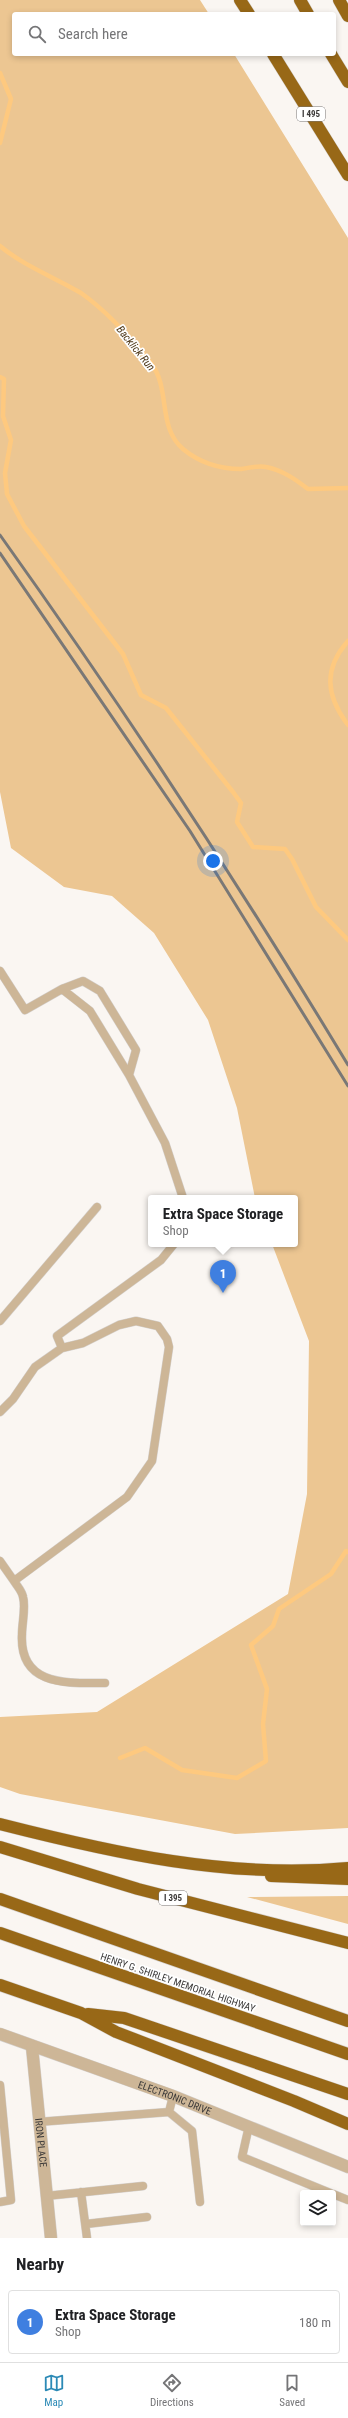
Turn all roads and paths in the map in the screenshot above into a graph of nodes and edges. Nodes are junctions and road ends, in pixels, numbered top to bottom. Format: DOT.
graph roads {
  1 [pos="240,0"];
  2 [pos="300,0"];
  3 [pos="339,0"];
  4 [pos="248,12"];
  5 [pos="307,12"];
  6 [pos="348,16"];
  7 [pos="274,56"];
  8 [pos="332,56"];
  9 [pos="348,82"];
  10 [pos="348,175"];
  11 [pos="0,971"];
  12 [pos="62,989"];
  13 [pos="129,1075"];
  14 [pos="182,1195"];
  15 [pos="97,1207"];
  16 [pos="172,1247"];
  17 [pos="0,1320"];
  18 [pos="62,1348"];
  19 [pos="0,1412"];
  20 [pos="0,1561"];
  21 [pos="14,1581"];
  22 [pos="105,1684"];
  23 [pos="0,1824"];
  24 [pos="0,1847"];
  25 [pos="219,1867"];
  26 [pos="348,1868"];
  27 [pos="348,1879"];
  28 [pos="0,1899"];
  29 [pos="0,1933"];
  30 [pos="348,1943"];
  31 [pos="0,1985"];
  32 [pos="258,1989"];
  33 [pos="81,2013"];
  34 [pos="348,2013"];
  35 [pos="348,2021"];
  36 [pos="0,2034"];
  37 [pos="32,2047"];
  38 [pos="348,2054"];
  39 [pos="0,2085"];
  40 [pos="348,2094"];
  41 [pos="173,2096"];
  42 [pos="169,2112"];
  43 [pos="38,2122"];
  44 [pos="348,2124"];
  45 [pos="249,2126"];
  46 [pos="348,2167"];
  47 [pos="143,2186"];
  48 [pos="322,2190"];
  49 [pos="81,2192"];
  50 [pos="46,2196"];
  51 [pos="336,2196"];
  52 [pos="348,2200"];
  53 [pos="0,2202"];
  54 [pos="200,2202"];
  55 [pos="147,2217"];
  56 [pos="86,2224"];
  57 [pos="51,2238"];
  58 [pos="87,2238"];
  1 -- 4 [label="highway"];
  2 -- 5 [label="highway"];
  3 -- 6 [label="highway"];
  7 -- 10 [label="highway, I 495"];
  8 -- 9 [label="highway"];
  11 -- 12 [label="lane"];
  12 -- 13 [label="lane"];
  12 -- 13 [label="lane"];
  13 -- 14 [label="lane"];
  15 -- 17 [label="lane"];
  16 -- 18 [label="lane"];
  18 -- 19 [label="lane"];
  18 -- 21 [label="lane"];
  20 -- 21 [label="lane"];
  21 -- 22 [label="lane"];
  23 -- 25 [label="highway"];
  24 -- 30 [label="highway, I 395"];
  25 -- 26 [label="highway"];
  25 -- 27 [label="highway"];
  28 -- 32 [label="highway"];
  29 -- 38 [label="highway, HENRY G. SHIRLEY MEMORIAL HIGHWAY"];
  31 -- 33 [label="highway"];
  32 -- 34 [label="highway"];
  32 -- 35 [label="highway"];
  33 -- 40 [label="highway"];
  33 -- 44 [label="highway"];
  36 -- 37 [label="street, ELECTRONIC DRIVE"];
  37 -- 41 [label="street, ELECTRONIC DRIVE"];
  37 -- 43 [label="street, IRON PLACE"];
  39 -- 53 [label="lane"];
  41 -- 42 [label="lane"];
  41 -- 45 [label="street, ELECTRONIC DRIVE"];
  42 -- 43 [label="lane"];
  42 -- 54 [label="lane"];
  43 -- 50 [label="street, IRON PLACE"];
  45 -- 46 [label="street, ELECTRONIC DRIVE"];
  45 -- 48 [label="lane"];
  47 -- 49 [label="lane"];
  49 -- 50 [label="lane"];
  49 -- 56 [label="lane"];
  50 -- 57 [label="street, IRON PLACE"];
  51 -- 52 [label="lane"];
  55 -- 56 [label="lane"];
  56 -- 58 [label="lane"];
}
